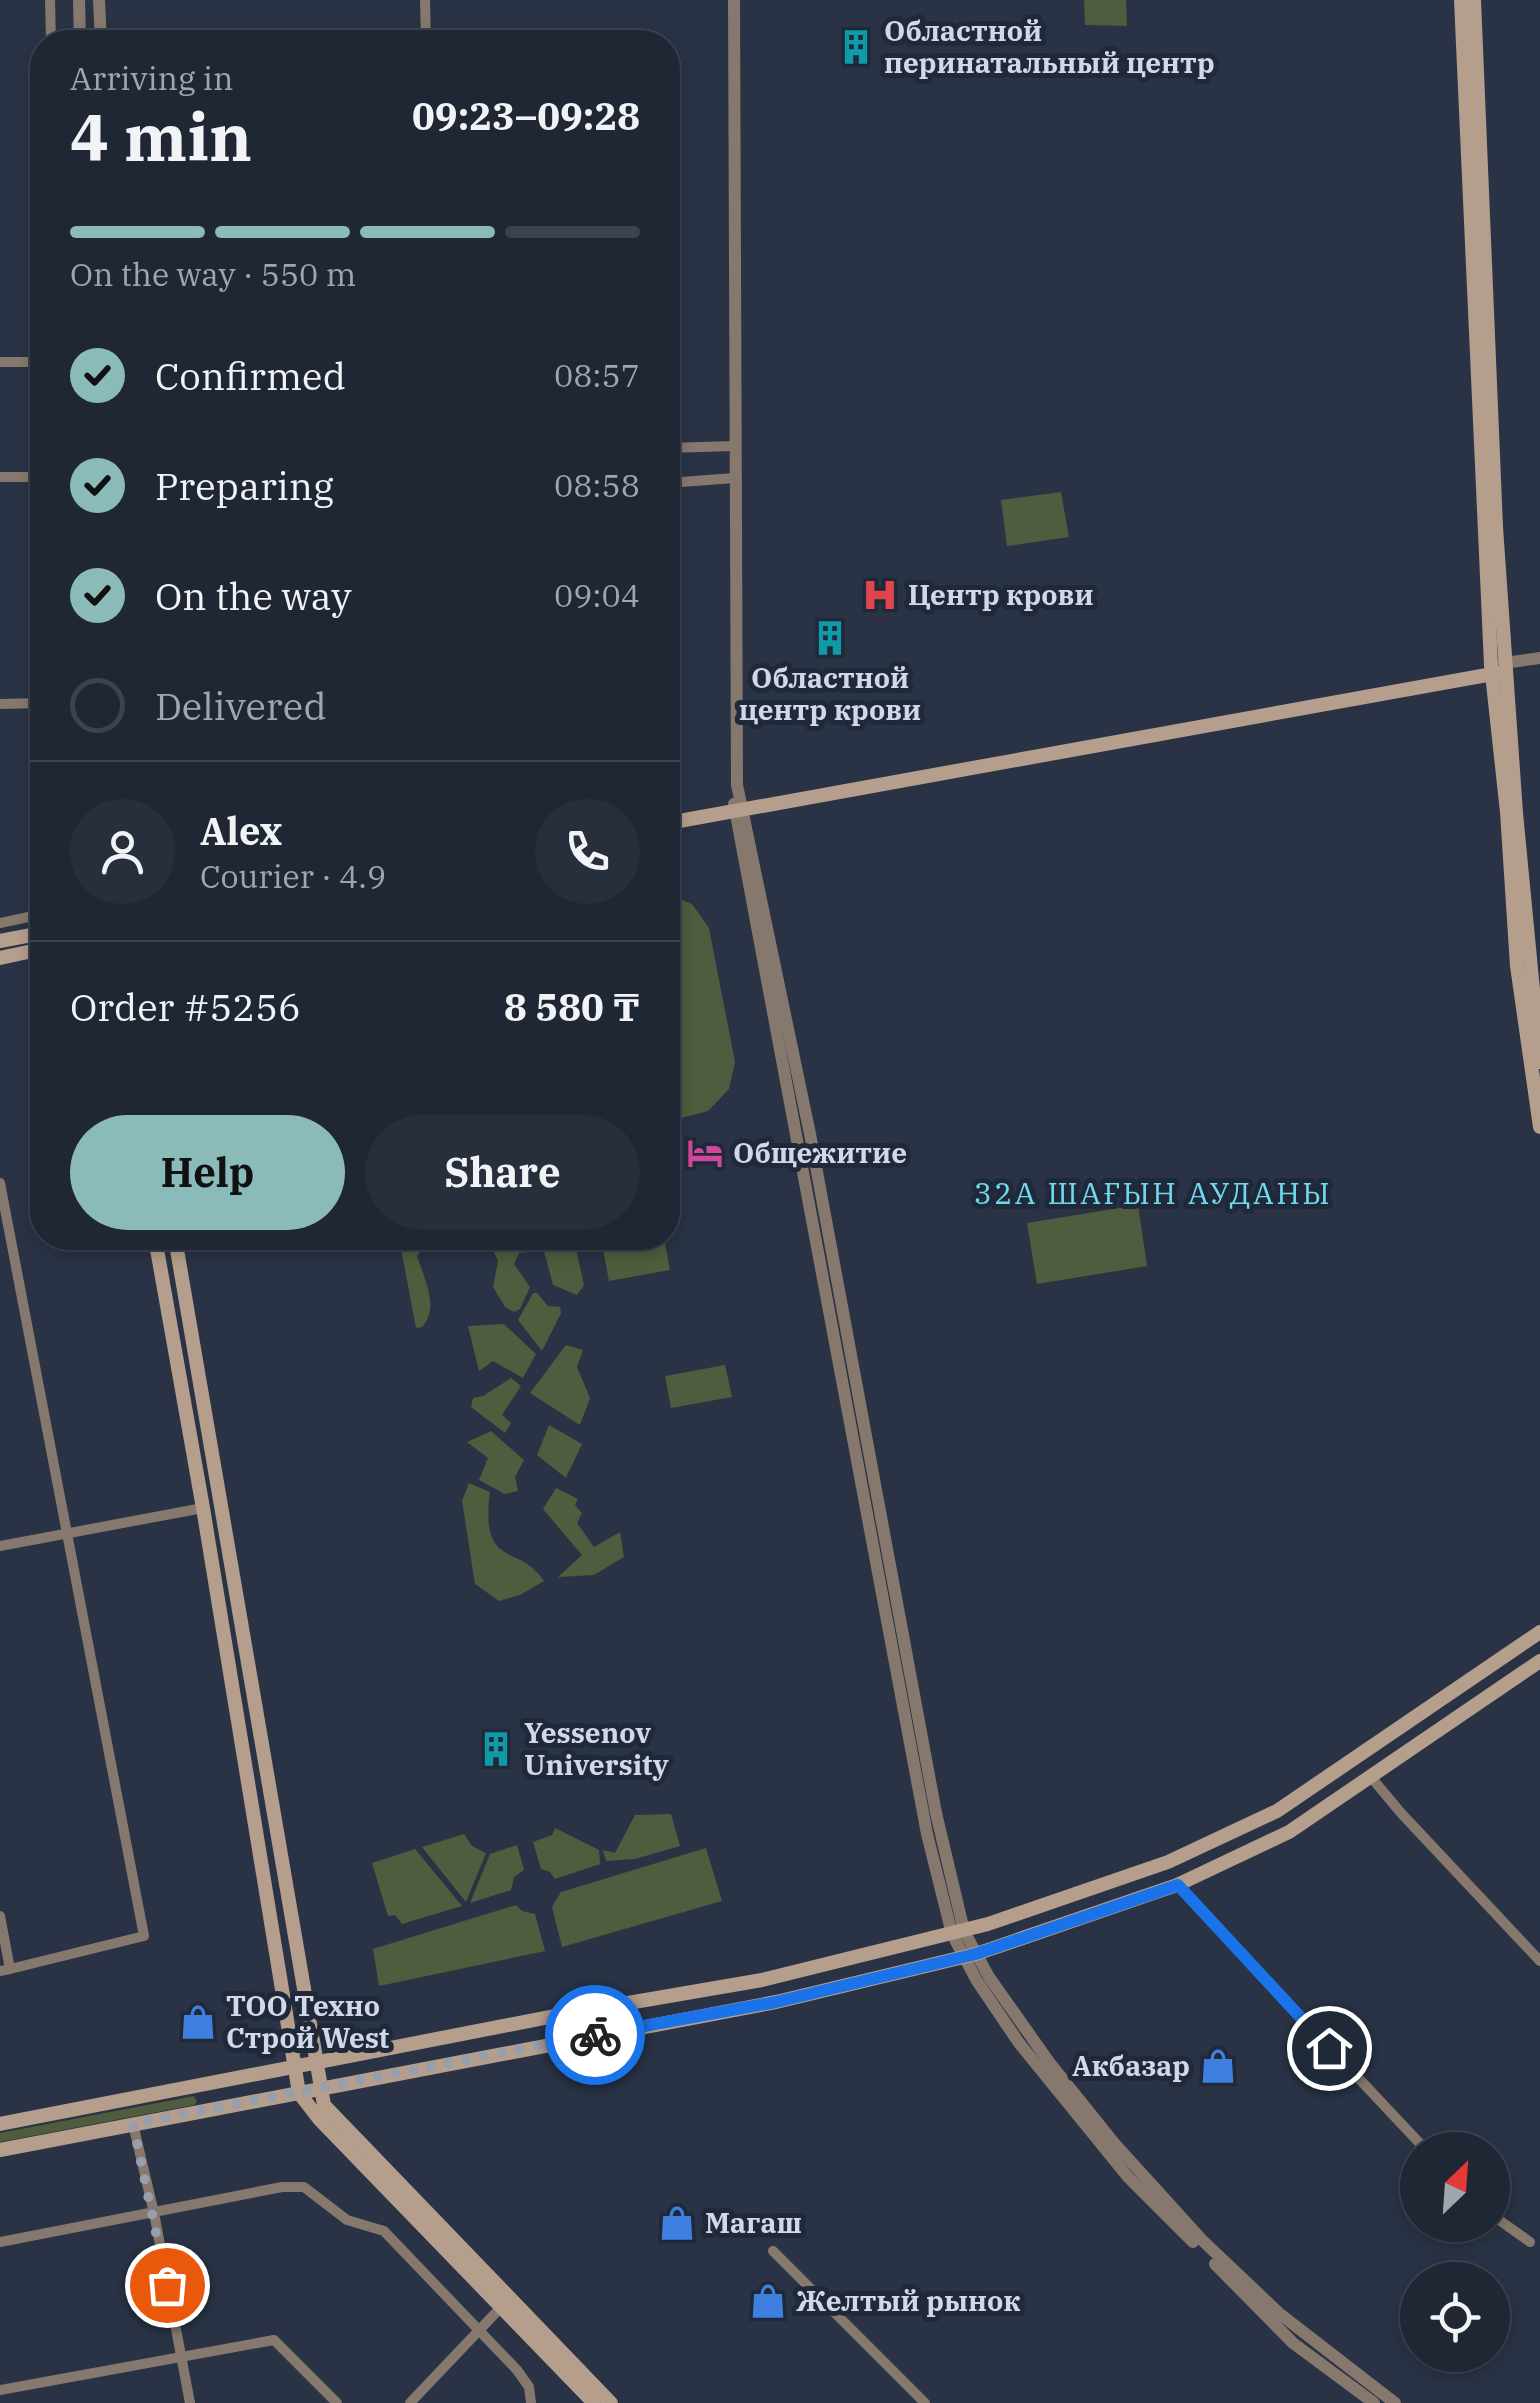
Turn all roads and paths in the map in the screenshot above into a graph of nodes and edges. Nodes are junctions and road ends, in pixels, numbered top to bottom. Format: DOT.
graph roads {
  1 [pos="50,0"];
  2 [pos="78,0"];
  3 [pos="99,0"];
  4 [pos="425,0"];
  5 [pos="734,0"];
  6 [pos="1461,0"];
  7 [pos="1474,0"];
  8 [pos="51,30"];
  9 [pos="79,30"];
  10 [pos="100,30"];
  11 [pos="426,30"];
  12 [pos="0,362"];
  13 [pos="30,362"];
  14 [pos="734,446"];
  15 [pos="680,448"];
  16 [pos="30,476"];
  17 [pos="0,477"];
  18 [pos="734,478"];
  19 [pos="680,482"];
  20 [pos="1534,660"];
  21 [pos="1498,669"];
  22 [pos="30,703"];
  23 [pos="0,704"];
  24 [pos="739,806"];
  25 [pos="680,813"];
  26 [pos="680,820"];
  27 [pos="29,917"];
  28 [pos="0,923"];
  29 [pos="30,935"];
  30 [pos="0,940"];
  31 [pos="30,952"];
  32 [pos="0,958"];
  33 [pos="1540,1062"];
  34 [pos="1540,1128"];
  35 [pos="0,1183"];
  36 [pos="157,1250"];
  37 [pos="177,1250"];
  38 [pos="203,1508"];
  39 [pos="66,1532"];
  40 [pos="0,1546"];
  41 [pos="1540,1632"];
  42 [pos="1540,1661"];
  43 [pos="1371,1776"];
  44 [pos="1168,1862"];
  45 [pos="1178,1885"];
  46 [pos="0,1916"];
  47 [pos="958,1932"];
  48 [pos="969,1956"];
  49 [pos="1540,1960"];
  50 [pos="5,1970"];
  51 [pos="315,2064"];
  52 [pos="293,2068"];
  53 [pos="203,2086"];
  54 [pos="319,2089"];
  55 [pos="299,2093"];
  56 [pos="208,2110"];
  57 [pos="0,2124"];
  58 [pos="133,2124"];
  59 [pos="1409,2132"];
  60 [pos="0,2150"];
  61 [pos="154,2212"];
  62 [pos="1510,2228"];
  63 [pos="0,2242"];
  64 [pos="1530,2242"];
  65 [pos="773,2251"];
  66 [pos="505,2304"];
  67 [pos="479,2332"];
  68 [pos="180,2357"];
  69 [pos="0,2390"];
  70 [pos="190,2403"];
  71 [pos="337,2403"];
  72 [pos="410,2403"];
  73 [pos="531,2403"];
  74 [pos="594,2403"];
  75 [pos="611,2403"];
  76 [pos="925,2403"];
  77 [pos="1374,2403"];
  78 [pos="1395,2403"];
  1 -- 8 [label="street"];
  2 -- 9 [label="street"];
  3 -- 10 [label="street"];
  4 -- 11 [label="street"];
  5 -- 14 [label="street"];
  6 -- 21 [label="main road"];
  7 -- 21 [label="main road"];
  12 -- 13 [label="street"];
  14 -- 15 [label="street"];
  14 -- 18 [label="street"];
  16 -- 17 [label="street"];
  18 -- 19 [label="street"];
  18 -- 24 [label="street"];
  20 -- 21 [label="street"];
  21 -- 24 [label="main road"];
  21 -- 33 [label="main road"];
  21 -- 34 [label="main road"];
  22 -- 23 [label="street"];
  24 -- 25 [label="main road"];
  24 -- 26 [label="main road"];
  24 -- 47 [label="street"];
  27 -- 28 [label="street"];
  29 -- 30 [label="main road"];
  31 -- 32 [label="main road"];
  35 -- 39 [label="street"];
  36 -- 38 [label="main road"];
  37 -- 51 [label="main road"];
  38 -- 39 [label="street"];
  38 -- 52 [label="main road"];
  39 -- 40 [label="street"];
  39 -- 50 [label="street"];
  41 -- 44 [label="main road"];
  42 -- 43 [label="main road"];
  43 -- 45 [label="main road"];
  43 -- 49 [label="street"];
  44 -- 45 [label="main road"];
  44 -- 47 [label="main road"];
  45 -- 48 [label="main road"];
  45 -- 59 [label="street"];
  46 -- 50 [label="street"];
  47 -- 48 [label="street"];
  47 -- 51 [label="main road"];
  48 -- 54 [label="main road"];
  48 -- 77 [label="street"];
  48 -- 78 [label="street"];
  51 -- 52 [label="main road"];
  51 -- 54 [label="main road"];
  52 -- 53 [label="main road"];
  52 -- 55 [label="main road"];
  53 -- 56 [label="main road"];
  53 -- 57 [label="main road"];
  54 -- 55 [label="main road"];
  54 -- 66 [label="main road"];
  55 -- 56 [label="main road"];
  55 -- 66 [label="main road"];
  56 -- 58 [label="main road"];
  58 -- 60 [label="main road"];
  58 -- 61 [label="street"];
  61 -- 63 [label="street"];
  61 -- 67 [label="street"];
  61 -- 68 [label="street"];
  62 -- 64 [label="street"];
  65 -- 76 [label="street"];
  66 -- 67 [label="street"];
  66 -- 74 [label="main road"];
  66 -- 75 [label="main road"];
  67 -- 72 [label="street"];
  67 -- 73 [label="street"];
  68 -- 69 [label="street"];
  68 -- 70 [label="street"];
  68 -- 71 [label="street"];
}
